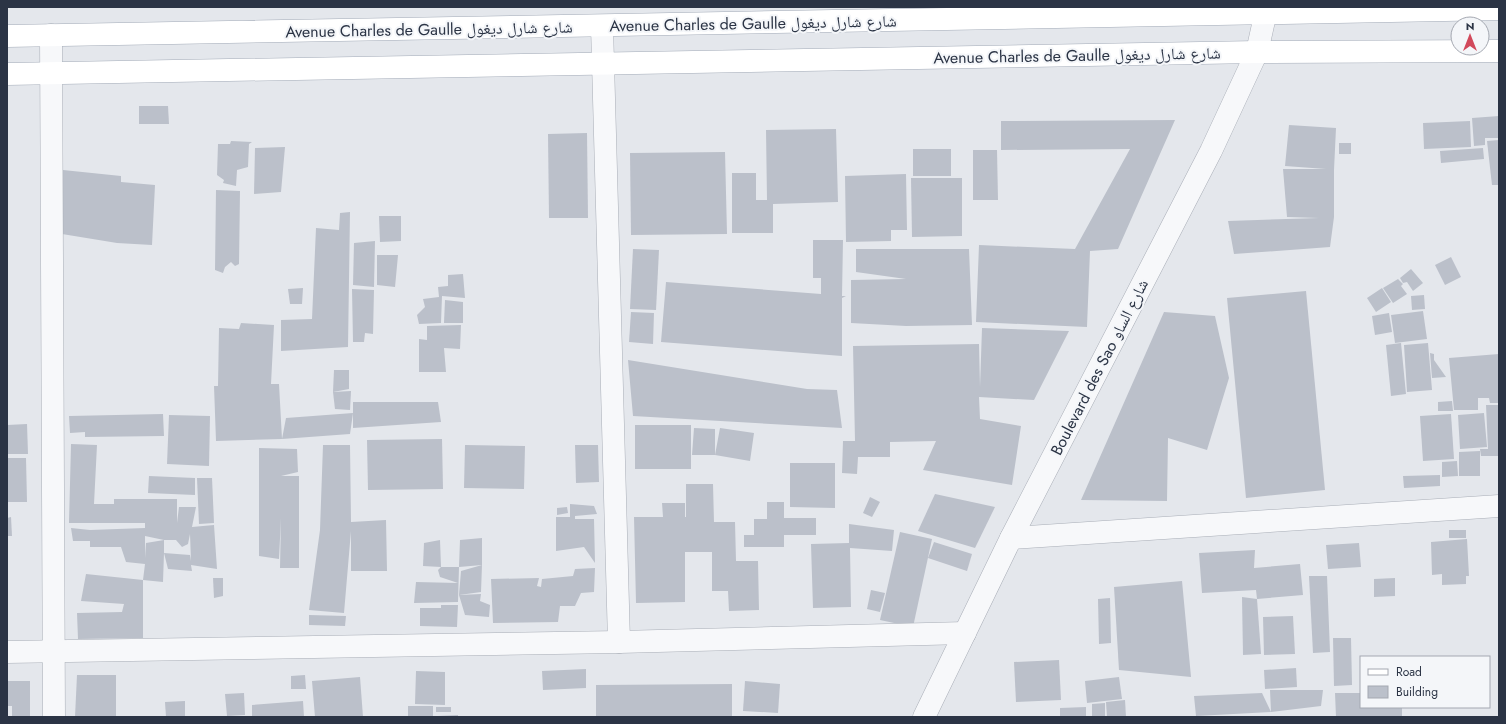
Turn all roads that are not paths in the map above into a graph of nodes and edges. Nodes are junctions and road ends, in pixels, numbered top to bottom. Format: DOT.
graph roads {
  1 [pos="1499,9"];
  2 [pos="1267,11"];
  3 [pos="602,26"];
  4 [pos="51,35"];
  5 [pos="7,36"];
  6 [pos="1499,51"];
  7 [pos="1257,52"];
  8 [pos="602,62"];
  9 [pos="7,74"];
  10 [pos="51,74"];
  11 [pos="1499,506"];
  12 [pos="1011,538"];
  13 [pos="965,633"];
  14 [pos="618,642"];
  15 [pos="7,652"];
  16 [pos="54,652"];
  17 [pos="54,717"];
  18 [pos="924,717"];
  1 -- 2 [label="main road, Avenue Charles de Gaulle شارع شارل ديغول"];
  2 -- 3 [label="main road, Avenue Charles de Gaulle شارع شارل ديغول"];
  2 -- 7 [label="street, Boulevard des Sao شارع الساو"];
  3 -- 4 [label="main road, Avenue Charles de Gaulle شارع شارل ديغول"];
  3 -- 8 [label="street"];
  4 -- 5 [label="main road, Avenue Charles de Gaulle شارع شارل ديغول"];
  4 -- 10 [label="street"];
  6 -- 7 [label="main road, Avenue Charles de Gaulle شارع شارل ديغول"];
  7 -- 8 [label="main road, Avenue Charles de Gaulle شارع شارل ديغول"];
  7 -- 12 [label="street, Boulevard des Sao شارع الساو"];
  8 -- 10 [label="main road, Avenue Charles de Gaulle شارع شارل ديغول"];
  8 -- 14 [label="street"];
  9 -- 10 [label="main road, Avenue Charles de Gaulle شارع شارل ديغول"];
  10 -- 16 [label="street"];
  11 -- 12 [label="street"];
  12 -- 13 [label="street, Boulevard des Sao شارع الساو"];
  13 -- 14 [label="street"];
  13 -- 18 [label="street, Boulevard des Sao شارع الساو"];
  14 -- 16 [label="street"];
  15 -- 16 [label="street"];
  16 -- 17 [label="street"];
}
